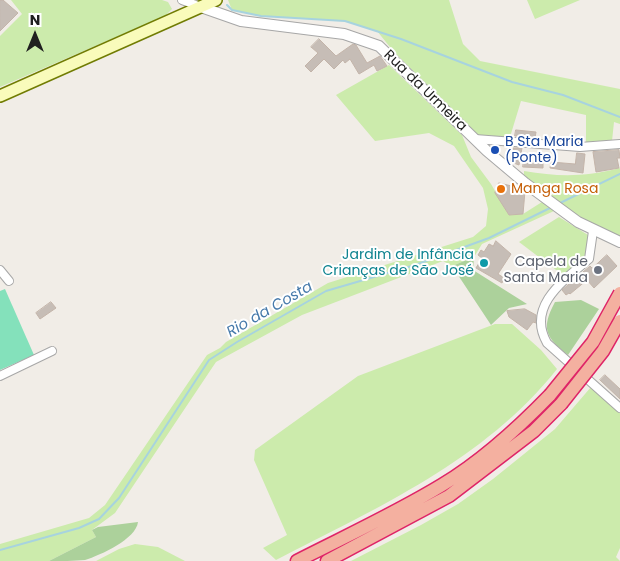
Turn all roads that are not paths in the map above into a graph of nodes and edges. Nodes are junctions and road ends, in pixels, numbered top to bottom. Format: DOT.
graph roads {
  1 [pos="182,0"];
  2 [pos="216,0"];
  3 [pos="201,7"];
  4 [pos="0,96"];
  5 [pos="475,139"];
  6 [pos="620,144"];
  7 [pos="593,231"];
  8 [pos="620,242"];
  9 [pos="0,270"];
  10 [pos="5,280"];
  11 [pos="620,293"];
  12 [pos="620,321"];
  13 [pos="52,351"];
  14 [pos="0,376"];
  15 [pos="620,408"];
  16 [pos="298,561"];
  17 [pos="327,561"];
  1 -- 3 [label="street"];
  2 -- 3 [label="main road"];
  3 -- 4 [label="main road"];
  3 -- 5 [label="street, Rua da Urmeira"];
  5 -- 6 [label="street"];
  5 -- 7 [label="street, Rua da Urmeira"];
  7 -- 8 [label="street, Rua da Urmeira"];
  7 -- 15 [label="street"];
  9 -- 10 [label="street"];
  11 -- 16 [label="highway, bridge"];
  12 -- 17 [label="highway, bridge"];
  13 -- 14 [label="street"];
}
